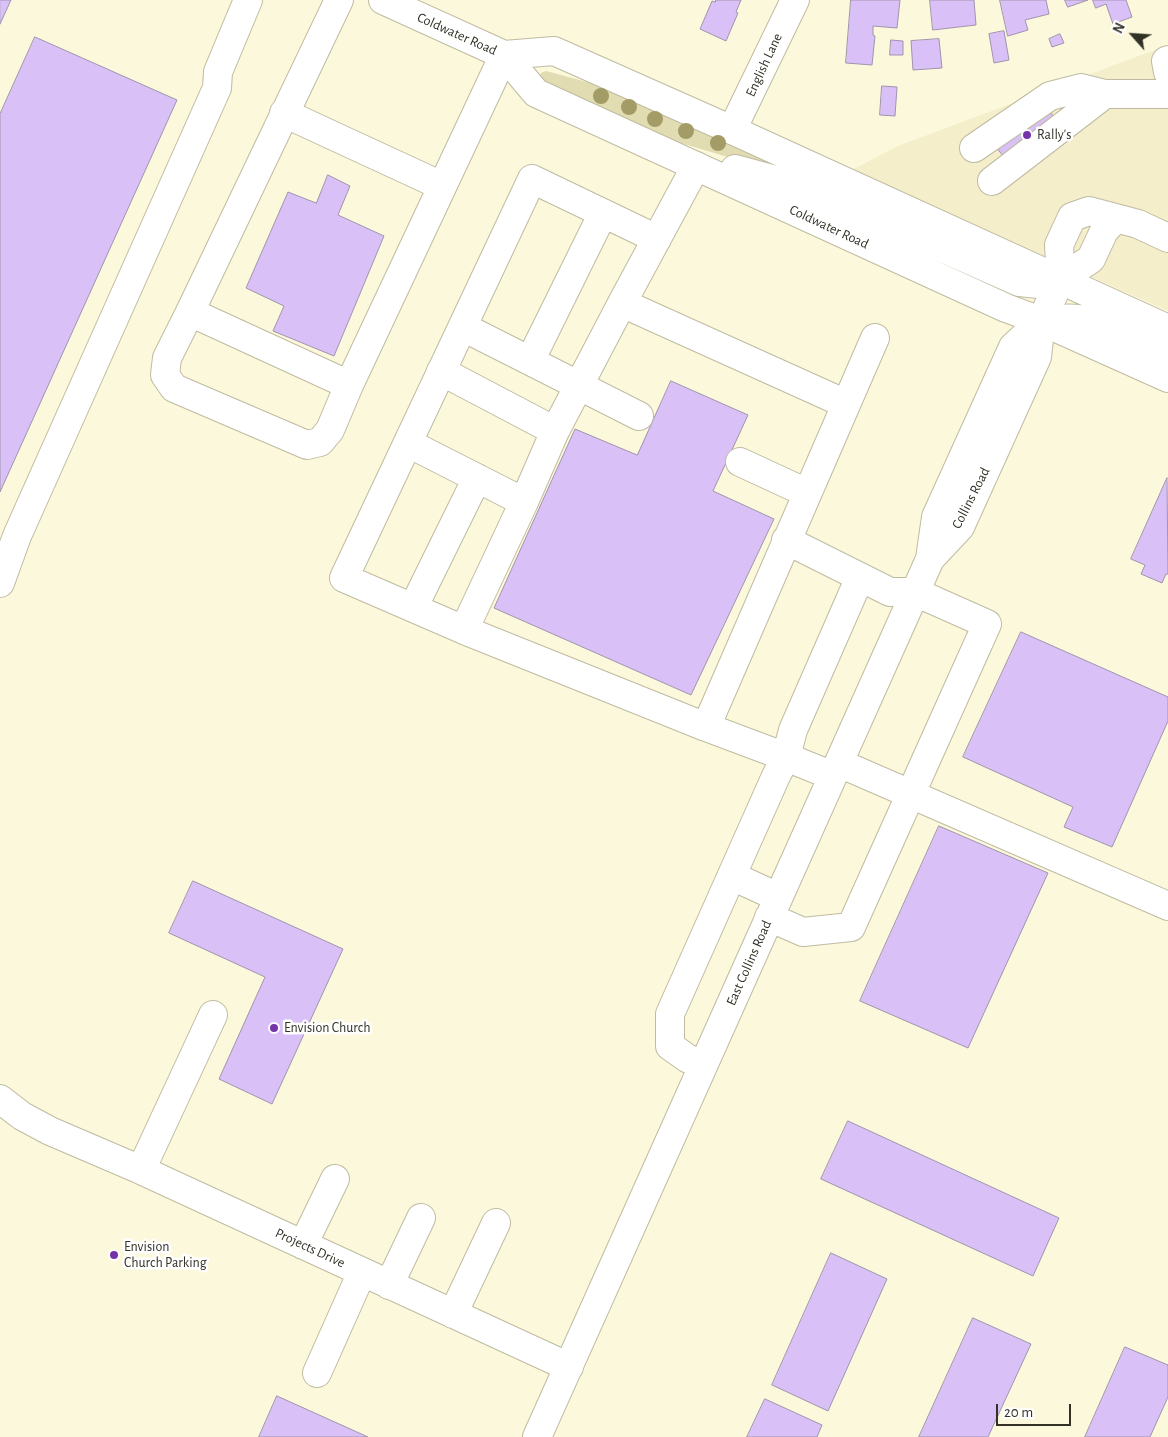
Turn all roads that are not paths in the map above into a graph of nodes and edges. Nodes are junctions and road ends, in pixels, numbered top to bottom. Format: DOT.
graph roads {
  1 [pos="248,0"];
  2 [pos="339,0"];
  3 [pos="383,0"];
  4 [pos="796,0"];
  5 [pos="504,55"];
  6 [pos="1168,60"];
  7 [pos="1168,72"];
  8 [pos="1105,94"];
  9 [pos="1168,94"];
  10 [pos="284,113"];
  11 [pos="732,130"];
  12 [pos="974,148"];
  13 [pos="696,166"];
  14 [pos="992,181"];
  15 [pos="442,186"];
  16 [pos="603,213"];
  17 [pos="1168,238"];
  18 [pos="657,239"];
  19 [pos="1061,279"];
  20 [pos="622,303"];
  21 [pos="190,312"];
  22 [pos="1041,321"];
  23 [pos="463,327"];
  24 [pos="1168,329"];
  25 [pos="875,338"];
  26 [pos="1168,356"];
  27 [pos="530,361"];
  28 [pos="441,371"];
  29 [pos="1168,378"];
  30 [pos="580,385"];
  31 [pos="349,386"];
  32 [pos="846,404"];
  33 [pos="640,416"];
  34 [pos="555,431"];
  35 [pos="408,443"];
  36 [pos="740,462"];
  37 [pos="477,478"];
  38 [pos="807,493"];
  39 [pos="524,502"];
  40 [pos="786,540"];
  41 [pos="930,559"];
  42 [pos="860,577"];
  43 [pos="0,583"];
  44 [pos="915,592"];
  45 [pos="413,608"];
  46 [pos="464,630"];
  47 [pos="706,727"];
  48 [pos="786,757"];
  49 [pos="836,770"];
  50 [pos="911,793"];
  51 [pos="732,876"];
  52 [pos="1168,906"];
  53 [pos="774,907"];
  54 [pos="213,1015"];
  55 [pos="703,1066"];
  56 [pos="0,1099"];
  57 [pos="141,1170"];
  58 [pos="335,1179"];
  59 [pos="421,1218"];
  60 [pos="496,1223"];
  61 [pos="303,1245"];
  62 [pos="362,1272"];
  63 [pos="389,1285"];
  64 [pos="454,1314"];
  65 [pos="569,1367"];
  66 [pos="317,1373"];
  67 [pos="537,1437"];
  1 -- 43 [label="main road"];
  2 -- 10 [label="main road"];
  3 -- 5 [label="main road, Coldwater Road"];
  4 -- 11 [label="main road, English Lane"];
  5 -- 11 [label="main road, Coldwater Road"];
  5 -- 13 [label="main road, Coldwater Road"];
  5 -- 15 [label="main road"];
  6 -- 7 [label="main road"];
  8 -- 9 [label="main road"];
  8 -- 12 [label="main road"];
  8 -- 14 [label="main road"];
  10 -- 15 [label="main road"];
  10 -- 21 [label="main road"];
  11 -- 19 [label="main road, Coldwater Road"];
  13 -- 18 [label="main road"];
  13 -- 19 [label="main road"];
  13 -- 22 [label="main road, Coldwater Road"];
  15 -- 31 [label="main road"];
  16 -- 18 [label="main road"];
  16 -- 23 [label="main road"];
  16 -- 27 [label="main road"];
  17 -- 19 [label="main road"];
  18 -- 20 [label="main road"];
  19 -- 22 [label="main road, Collins Road"];
  19 -- 24 [label="main road, Coldwater Road"];
  20 -- 30 [label="main road"];
  20 -- 32 [label="main road"];
  21 -- 31 [label="main road"];
  21 -- 31 [label="main road"];
  22 -- 26 [label="main road"];
  22 -- 29 [label="main road, Coldwater Road"];
  22 -- 41 [label="main road, Collins Road"];
  23 -- 27 [label="main road"];
  23 -- 28 [label="main road"];
  25 -- 32 [label="main road"];
  27 -- 30 [label="main road"];
  28 -- 34 [label="main road"];
  28 -- 35 [label="main road"];
  30 -- 33 [label="main road"];
  30 -- 34 [label="main road"];
  32 -- 38 [label="main road"];
  34 -- 39 [label="main road"];
  35 -- 37 [label="main road"];
  35 -- 45 [label="main road"];
  36 -- 38 [label="main road"];
  37 -- 39 [label="main road"];
  37 -- 45 [label="main road"];
  38 -- 40 [label="main road"];
  39 -- 46 [label="main road"];
  40 -- 42 [label="main road"];
  40 -- 47 [label="main road"];
  41 -- 44 [label="main road, East Collins Road"];
  42 -- 44 [label="main road"];
  42 -- 48 [label="main road"];
  44 -- 49 [label="main road, East Collins Road"];
  44 -- 50 [label="main road"];
  45 -- 46 [label="main road"];
  46 -- 47 [label="main road"];
  47 -- 48 [label="main road"];
  48 -- 49 [label="main road"];
  48 -- 51 [label="main road"];
  49 -- 50 [label="main road"];
  49 -- 53 [label="main road, East Collins Road"];
  50 -- 52 [label="main road"];
  50 -- 53 [label="main road"];
  51 -- 53 [label="main road"];
  51 -- 55 [label="main road"];
  53 -- 55 [label="main road, East Collins Road"];
  54 -- 57 [label="main road"];
  55 -- 65 [label="main road, East Collins Road"];
  56 -- 57 [label="main road, Projects Drive"];
  57 -- 61 [label="main road, Projects Drive"];
  58 -- 61 [label="main road"];
  59 -- 63 [label="main road"];
  60 -- 64 [label="main road"];
  61 -- 62 [label="main road, Projects Drive"];
  62 -- 63 [label="main road, Projects Drive"];
  62 -- 66 [label="main road"];
  63 -- 64 [label="main road, Projects Drive"];
  64 -- 65 [label="main road, Projects Drive"];
  65 -- 67 [label="main road, East Collins Road"];
}
